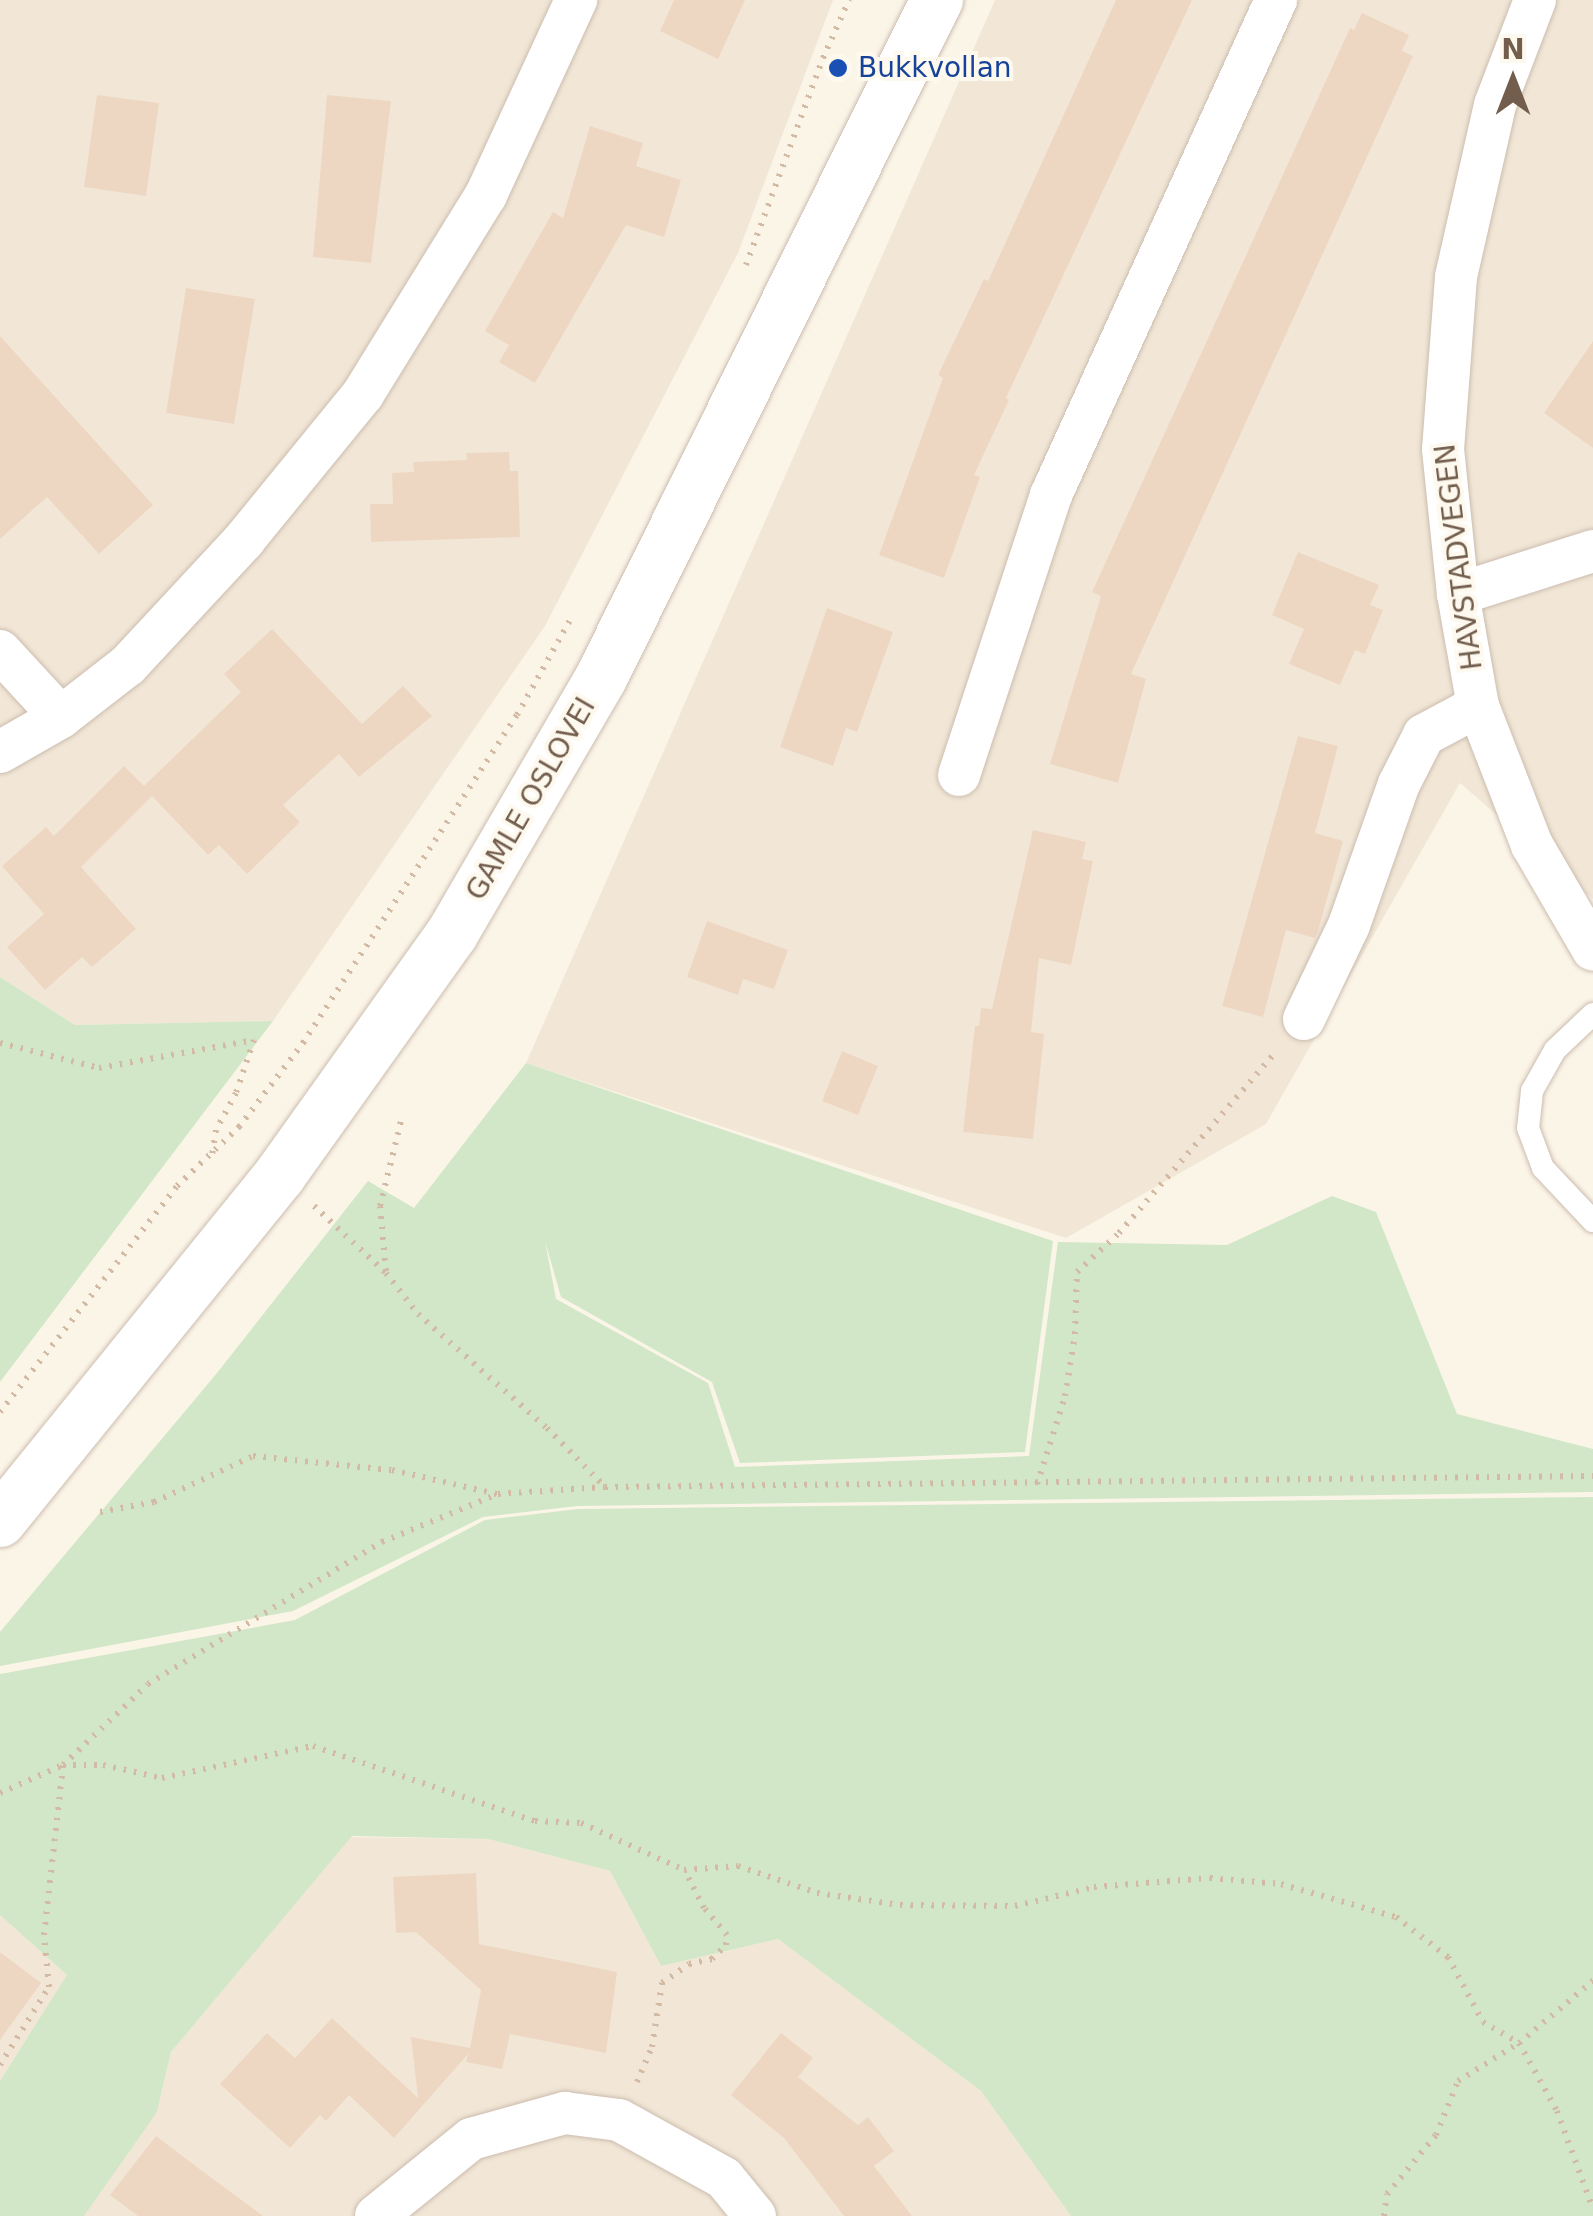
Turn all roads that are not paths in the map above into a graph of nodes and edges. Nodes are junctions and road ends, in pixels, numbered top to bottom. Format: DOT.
graph roads {
  1 [pos="576,0"];
  2 [pos="937,0"];
  3 [pos="1276,0"];
  4 [pos="1535,0"];
  5 [pos="1593,551"];
  6 [pos="1458,594"];
  7 [pos="0,651"];
  8 [pos="1478,706"];
  9 [pos="61,717"];
  10 [pos="0,752"];
  11 [pos="959,775"];
  12 [pos="1593,950"];
  13 [pos="1593,1014"];
  14 [pos="1304,1019"];
  15 [pos="1593,1221"];
  16 [pos="0,1521"];
  17 [pos="376,2216"];
  18 [pos="755,2216"];
  1 -- 9 [label="street"];
  2 -- 16 [label="street, GAMLE OSLOVEI"];
  3 -- 11 [label="street"];
  4 -- 6 [label="street, HAVSTADVEGEN"];
  5 -- 6 [label="street"];
  6 -- 8 [label="street, HAVSTADVEGEN"];
  7 -- 9 [label="street"];
  8 -- 12 [label="street, HAVSTADVEGEN"];
  8 -- 14 [label="street, HAVSTADVEGEN"];
  9 -- 10 [label="street"];
  13 -- 15 [label="lane"];
  17 -- 18 [label="street"];
}
